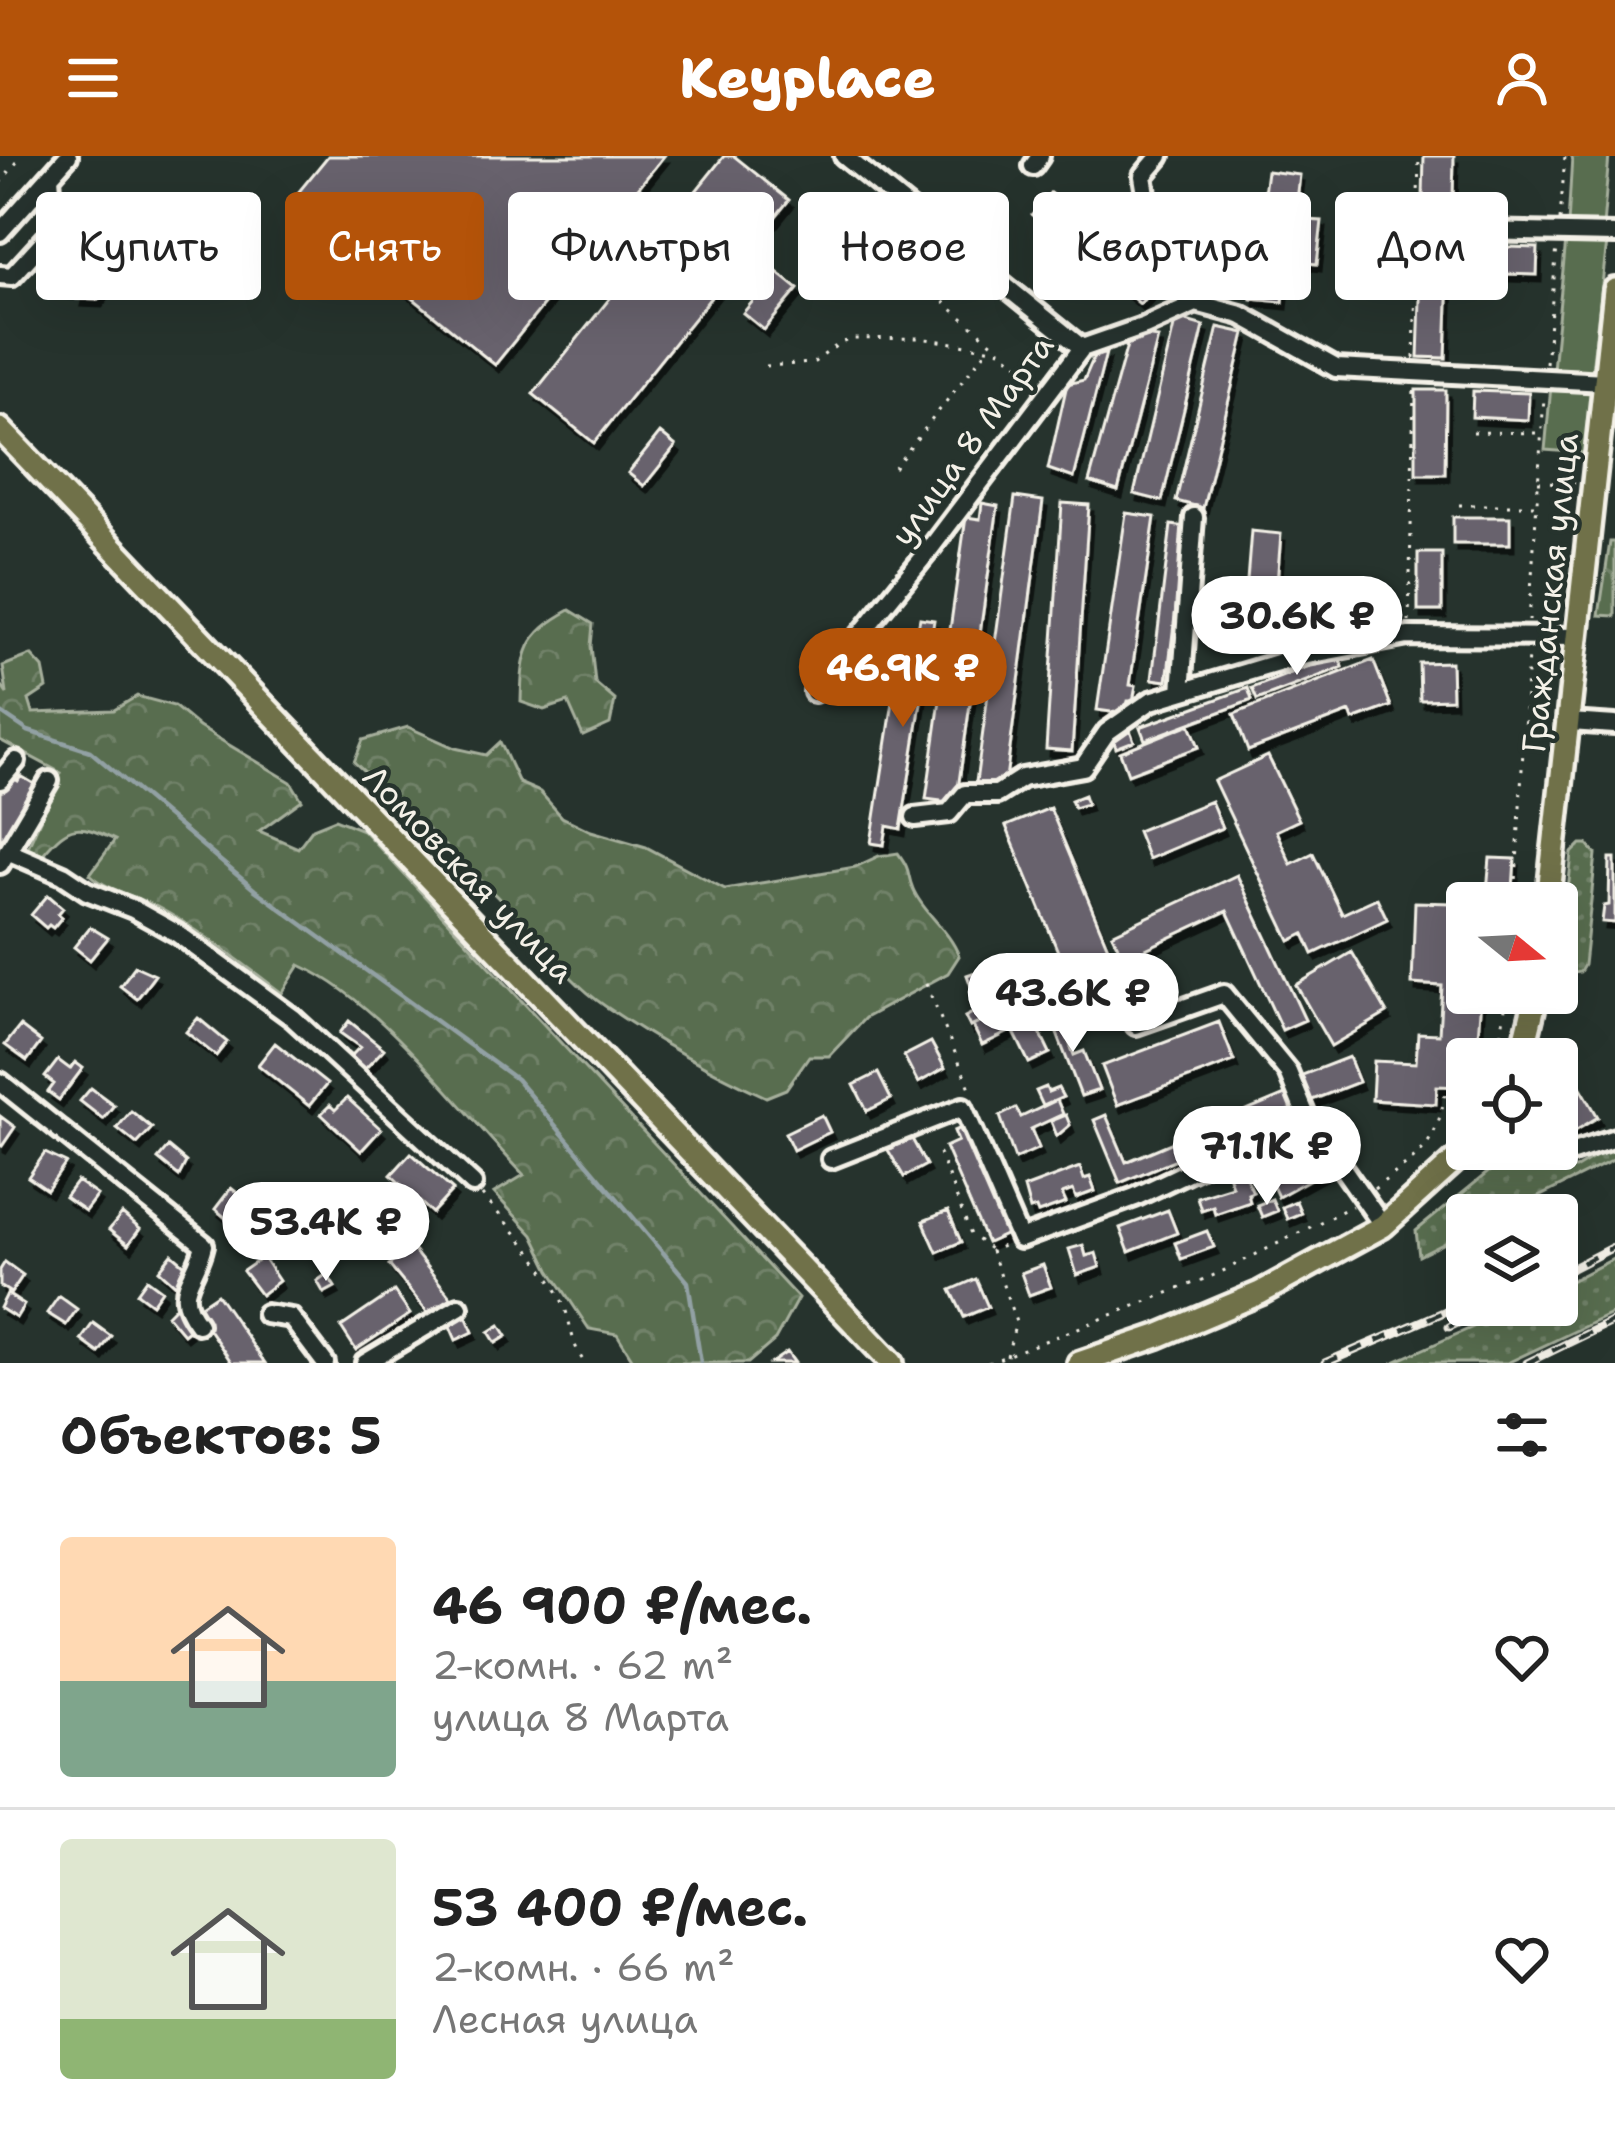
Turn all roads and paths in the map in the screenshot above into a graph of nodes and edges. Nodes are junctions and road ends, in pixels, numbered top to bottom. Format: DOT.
graph roads {
  1 [pos="22,156"];
  2 [pos="68,156"];
  3 [pos="844,156"];
  4 [pos="1160,156"];
  5 [pos="1419,156"];
  6 [pos="1565,156"];
  7 [pos="50,177"];
  8 [pos="0,183"];
  9 [pos="1146,192"];
  10 [pos="0,232"];
  11 [pos="1508,232"];
  12 [pos="1559,233"];
  13 [pos="1615,234"];
  14 [pos="0,275"];
  15 [pos="1615,290"];
  16 [pos="941,300"];
  17 [pos="1082,348"];
  18 [pos="1001,350"];
  19 [pos="986,351"];
  20 [pos="766,366"];
  21 [pos="1025,370"];
  22 [pos="1414,374"];
  23 [pos="1545,379"];
  24 [pos="1606,382"];
  25 [pos="0,429"];
  26 [pos="1473,432"];
  27 [pos="1541,433"];
  28 [pos="895,468"];
  29 [pos="1538,482"];
  30 [pos="1595,484"];
  31 [pos="1459,505"];
  32 [pos="1537,505"];
  33 [pos="1194,517"];
  34 [pos="1528,634"];
  35 [pos="1408,636"];
  36 [pos="1579,637"];
  37 [pos="814,692"];
  38 [pos="1181,692"];
  39 [pos="1570,722"];
  40 [pos="1615,725"];
  41 [pos="16,761"];
  42 [pos="0,780"];
  43 [pos="49,781"];
  44 [pos="915,817"];
  45 [pos="4,858"];
  46 [pos="1516,882"];
  47 [pos="1551,882"];
  48 [pos="926,984"];
  49 [pos="1505,1014"];
  50 [pos="1136,1025"];
  51 [pos="1477,1038"];
  52 [pos="0,1082"];
  53 [pos="1446,1094"];
  54 [pos="963,1107"];
  55 [pos="1306,1116"];
  56 [pos="1615,1138"];
  57 [pos="1578,1151"];
  58 [pos="939,1154"];
  59 [pos="831,1159"];
  60 [pos="1446,1169"];
  61 [pos="472,1184"];
  62 [pos="1363,1198"];
  63 [pos="1383,1226"];
  64 [pos="1020,1239"];
  65 [pos="991,1250"];
  66 [pos="458,1307"];
  67 [pos="266,1314"];
  68 [pos="197,1324"];
  69 [pos="1007,1356"];
  70 [pos="325,1363"];
  71 [pos="365,1363"];
  72 [pos="585,1363"];
  73 [pos="892,1363"];
  74 [pos="988,1363"];
  75 [pos="1079,1363"];
  1 -- 8 [label="path"];
  2 -- 7 [label="street"];
  3 -- 17 [label="street, улица 8 Марта"];
  4 -- 9 [label="street"];
  5 -- 22 [label="path"];
  6 -- 12 [label="path"];
  7 -- 10 [label="street"];
  7 -- 14 [label="street"];
  11 -- 12 [label="street"];
  12 -- 13 [label="street"];
  12 -- 23 [label="path"];
  15 -- 24 [label="main road, Гражданская улица"];
  16 -- 18 [label="path"];
  17 -- 22 [label="street"];
  17 -- 37 [label="street, улица 8 Марта"];
  18 -- 19 [label="path"];
  18 -- 21 [label="path"];
  19 -- 20 [label="path"];
  19 -- 28 [label="path"];
  22 -- 23 [label="street"];
  22 -- 35 [label="path"];
  23 -- 24 [label="street"];
  23 -- 27 [label="path"];
  24 -- 30 [label="main road, Гражданская улица"];
  25 -- 73 [label="main road, Ломовская улица"];
  26 -- 27 [label="path"];
  27 -- 29 [label="path"];
  29 -- 30 [label="path"];
  29 -- 32 [label="path"];
  30 -- 36 [label="main road, Гражданская улица"];
  31 -- 32 [label="path"];
  32 -- 34 [label="path"];
  33 -- 38 [label="street"];
  34 -- 35 [label="street"];
  34 -- 36 [label="street"];
  34 -- 46 [label="path"];
  35 -- 38 [label="street"];
  36 -- 39 [label="main road, Гражданская улица"];
  38 -- 44 [label="street"];
  39 -- 40 [label="street"];
  39 -- 47 [label="main road, Гражданская улица"];
  41 -- 42 [label="street"];
  43 -- 45 [label="street"];
  45 -- 61 [label="street"];
  48 -- 54 [label="path"];
  49 -- 51 [label="path"];
  50 -- 55 [label="street"];
  52 -- 68 [label="street"];
  53 -- 62 [label="path"];
  54 -- 59 [label="street"];
  54 -- 64 [label="street"];
  55 -- 62 [label="street"];
  55 -- 64 [label="street"];
  56 -- 57 [label="street"];
  58 -- 65 [label="path"];
  60 -- 63 [label="main road"];
  61 -- 72 [label="path"];
  62 -- 63 [label="street"];
  62 -- 69 [label="path"];
  63 -- 75 [label="main road"];
  64 -- 65 [label="path"];
  65 -- 69 [label="path"];
  66 -- 71 [label="street"];
  67 -- 70 [label="street"];
  69 -- 74 [label="path"];
}
